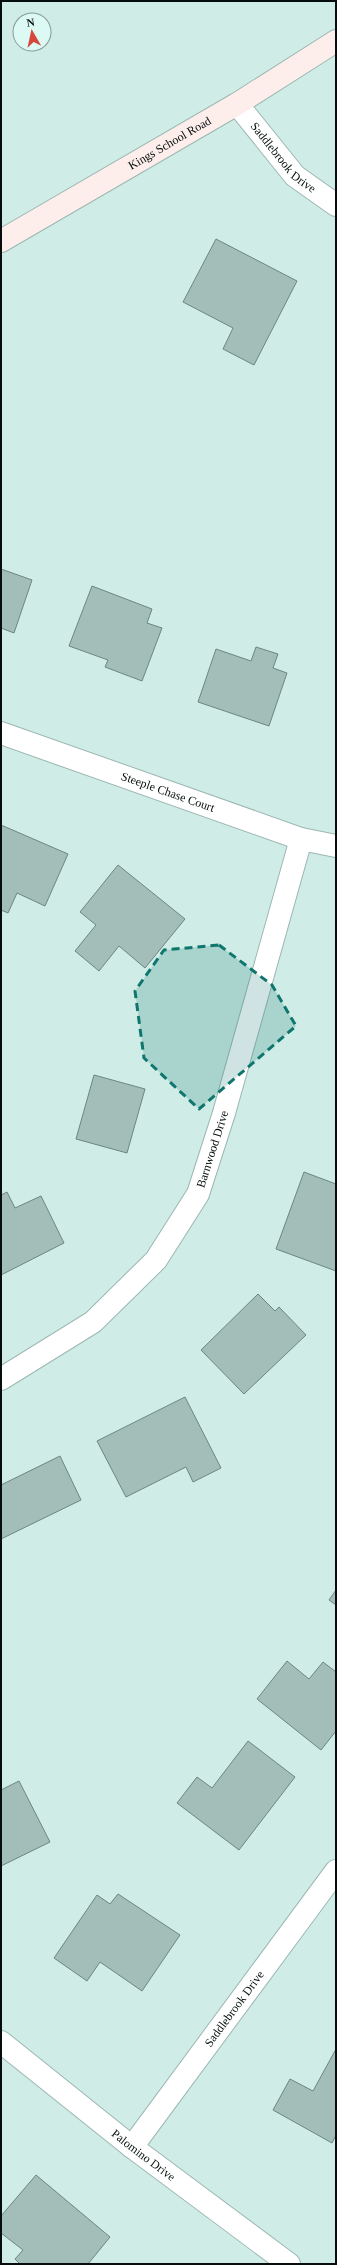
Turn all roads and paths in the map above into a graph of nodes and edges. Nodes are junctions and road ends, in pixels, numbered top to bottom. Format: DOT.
graph roads {
  1 [pos="336,41"];
  2 [pos="237,104"];
  3 [pos="336,205"];
  4 [pos="1,241"];
  5 [pos="1,733"];
  6 [pos="301,839"];
  7 [pos="336,846"];
  8 [pos="1,1379"];
  9 [pos="336,1871"];
  10 [pos="1,2042"];
  11 [pos="132,2147"];
  12 [pos="289,2264"];
  1 -- 2 [label="street, Kings School Road"];
  2 -- 3 [label="street, Saddlebrook Drive"];
  2 -- 4 [label="street, Kings School Road"];
  5 -- 6 [label="street, Steeple Chase Court"];
  6 -- 7 [label="street, Steeple Chase Court"];
  6 -- 8 [label="street, Barnwood Drive"];
  9 -- 11 [label="street, Saddlebrook Drive"];
  10 -- 11 [label="street, Palomino Drive"];
  11 -- 12 [label="street, Palomino Drive"];
}
